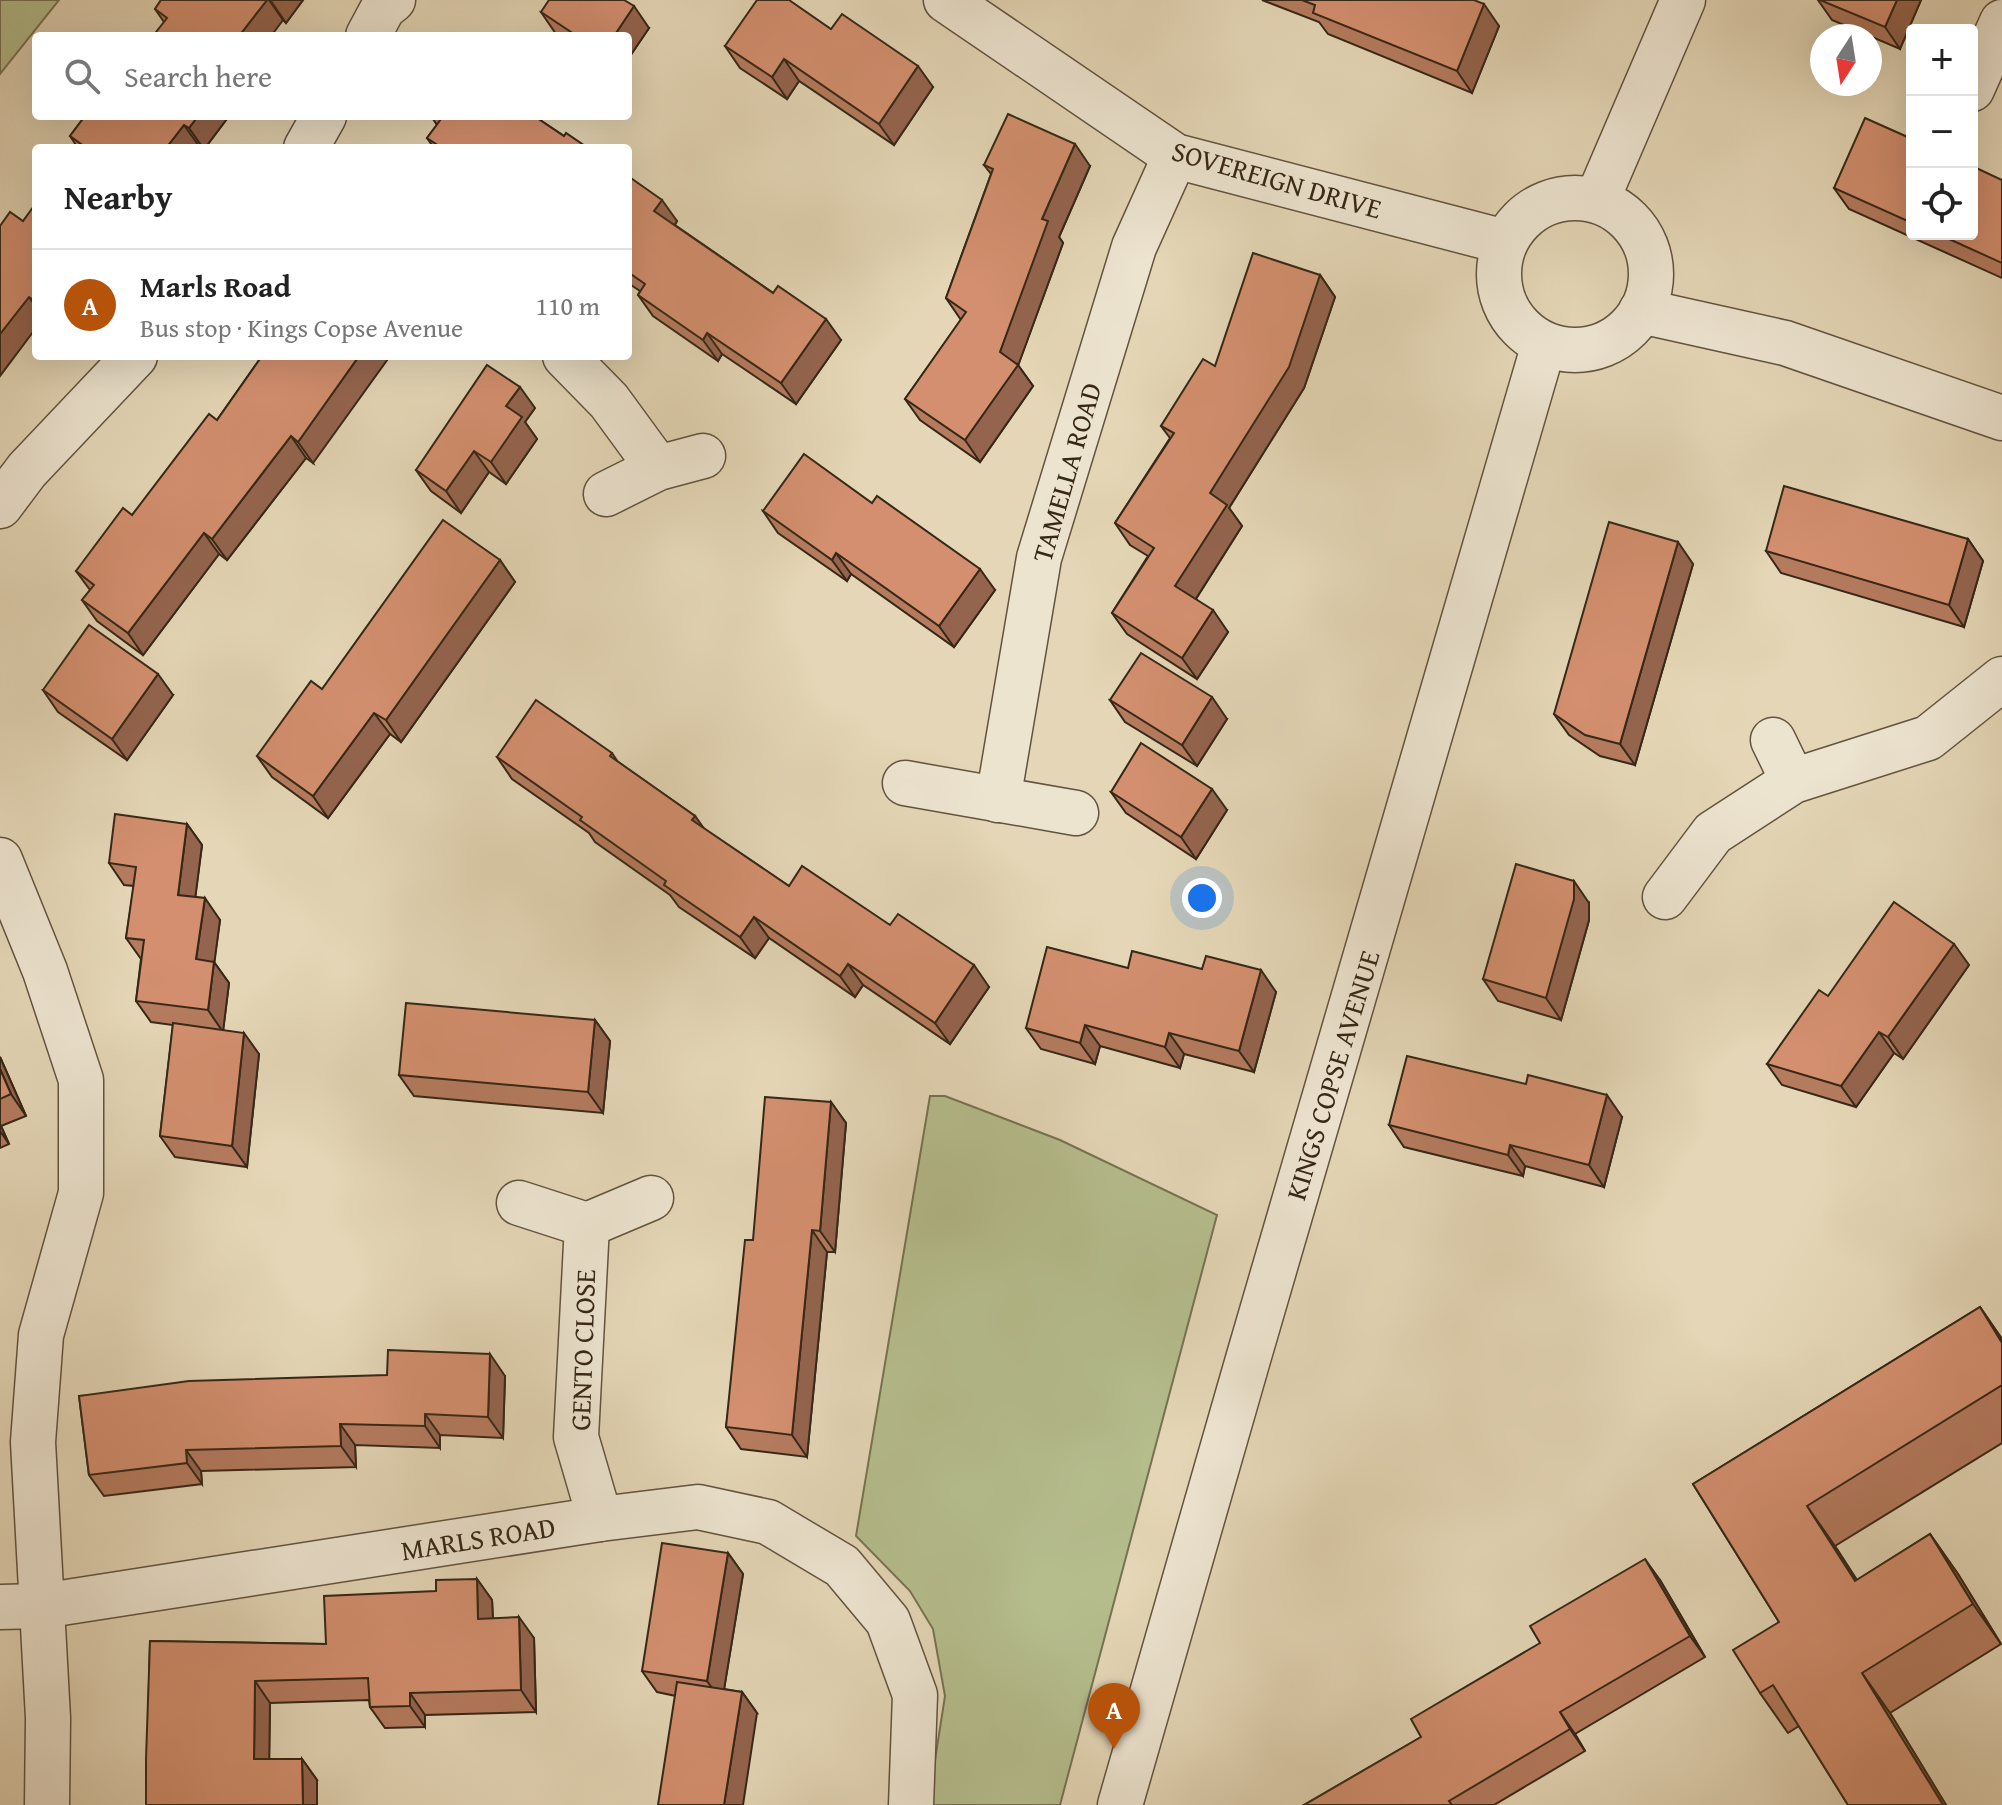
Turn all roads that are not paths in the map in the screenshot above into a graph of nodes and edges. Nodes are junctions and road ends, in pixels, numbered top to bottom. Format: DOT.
graph roads {
  1 [pos="393,0"];
  2 [pos="946,0"];
  3 [pos="1683,0"];
  4 [pos="370,32"];
  5 [pos="2000,32"];
  6 [pos="1978,77"];
  7 [pos="322,120"];
  8 [pos="308,144"];
  9 [pos="1175,156"];
  10 [pos="1597,200"];
  11 [pos="1505,242"];
  12 [pos="1641,311"];
  13 [pos="1544,344"];
  14 [pos="131,360"];
  15 [pos="569,360"];
  16 [pos="2002,418"];
  17 [pos="703,456"];
  18 [pos="658,468"];
  19 [pos="606,494"];
  20 [pos="0,506"];
  21 [pos="2002,679"];
  22 [pos="1773,740"];
  23 [pos="1793,781"];
  24 [pos="905,783"];
  25 [pos="998,800"];
  26 [pos="1076,813"];
  27 [pos="0,860"];
  28 [pos="1665,897"];
  29 [pos="651,1198"];
  30 [pos="519,1203"];
  31 [pos="587,1225"];
  32 [pos="600,1519"];
  33 [pos="21,1606"];
  34 [pos="47,1805"];
  35 [pos="911,1805"];
  36 [pos="1120,1805"];
  1 -- 4 [label="street"];
  2 -- 9 [label="street, SOVEREIGN DRIVE"];
  3 -- 10 [label="street"];
  5 -- 6 [label="street"];
  7 -- 8 [label="street"];
  9 -- 11 [label="street, SOVEREIGN DRIVE"];
  9 -- 25 [label="street, TAMELLA ROAD"];
  10 -- 11 [label="street"];
  10 -- 12 [label="street"];
  11 -- 13 [label="street"];
  12 -- 13 [label="street"];
  12 -- 16 [label="street"];
  13 -- 36 [label="street, KINGS COPSE AVENUE"];
  14 -- 20 [label="street"];
  15 -- 18 [label="street"];
  17 -- 18 [label="street"];
  18 -- 19 [label="street"];
  21 -- 23 [label="street"];
  22 -- 23 [label="street"];
  23 -- 28 [label="street"];
  24 -- 25 [label="street"];
  25 -- 26 [label="street"];
  27 -- 33 [label="street"];
  29 -- 31 [label="street"];
  30 -- 31 [label="street"];
  31 -- 32 [label="street, GENTO CLOSE"];
  32 -- 33 [label="street, MARLS ROAD"];
  32 -- 35 [label="street, MARLS ROAD"];
  33 -- 34 [label="street"];
}
